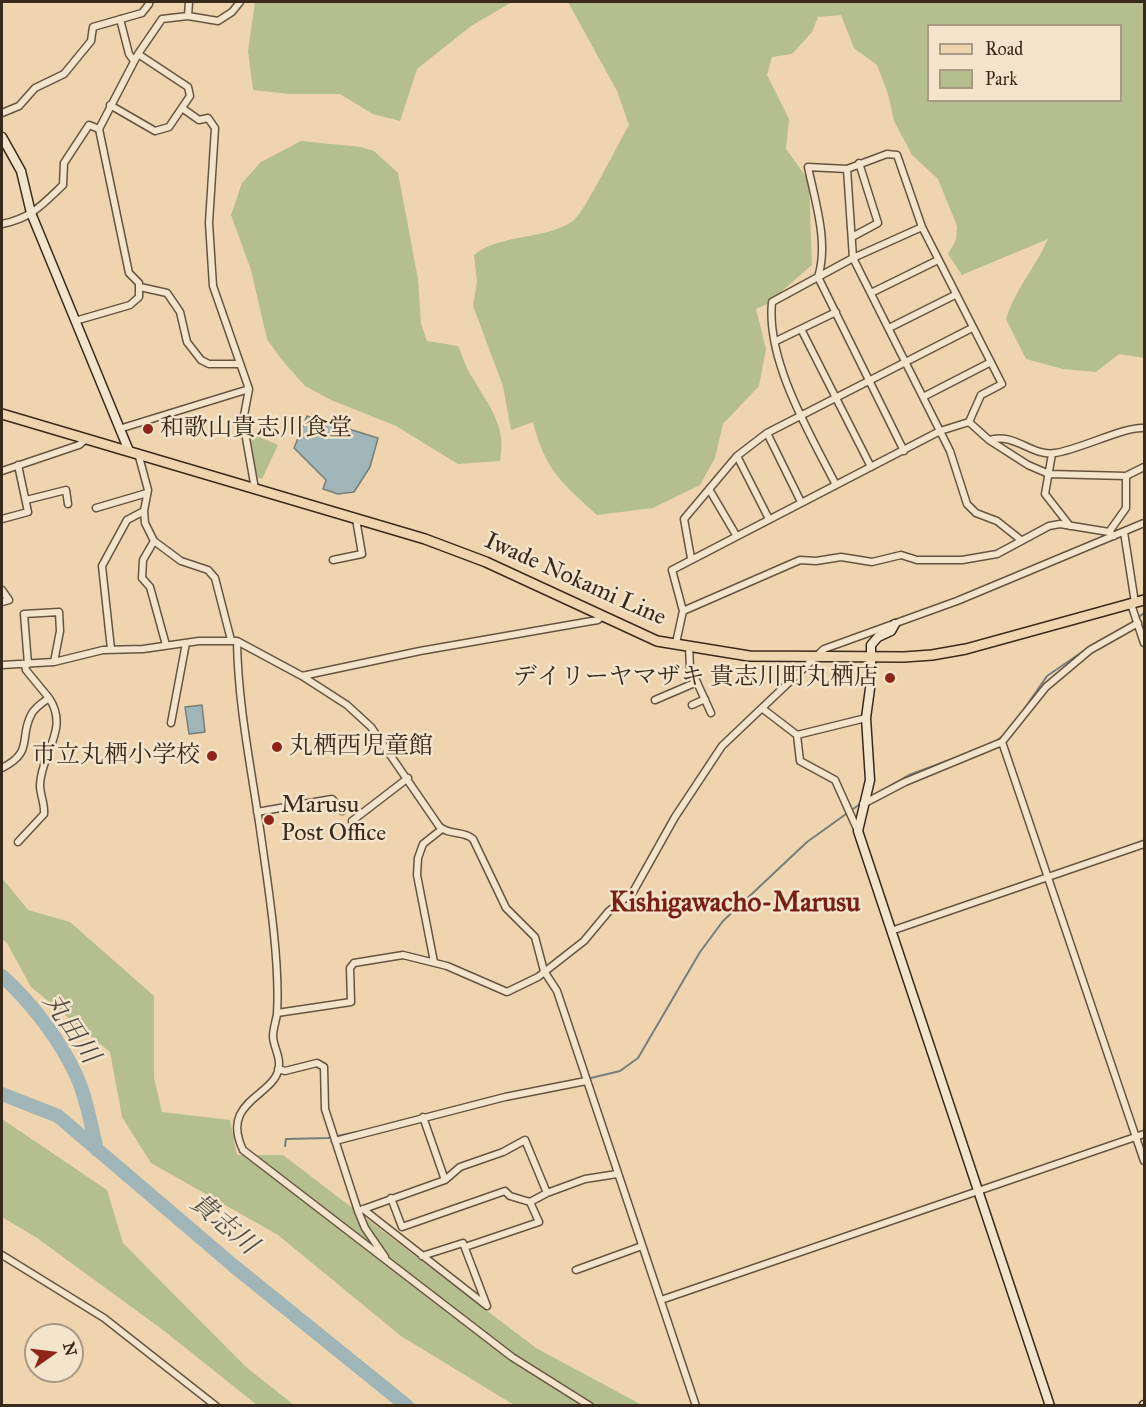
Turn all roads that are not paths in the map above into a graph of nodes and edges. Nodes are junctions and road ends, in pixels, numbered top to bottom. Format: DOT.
graph roads {
  1 [pos="148,2"];
  2 [pos="189,2"];
  3 [pos="240,2"];
  4 [pos="188,16"];
  5 [pos="120,19"];
  6 [pos="138,54"];
  7 [pos="134,61"];
  8 [pos="110,105"];
  9 [pos="182,108"];
  10 [pos="2,113"];
  11 [pos="99,129"];
  12 [pos="2,137"];
  13 [pos="859,163"];
  14 [pos="847,169"];
  15 [pos="32,213"];
  16 [pos="2,224"];
  17 [pos="922,227"];
  18 [pos="852,237"];
  19 [pos="854,258"];
  20 [pos="938,260"];
  21 [pos="818,277"];
  22 [pos="140,287"];
  23 [pos="871,293"];
  24 [pos="955,295"];
  25 [pos="836,312"];
  26 [pos="75,321"];
  27 [pos="889,327"];
  28 [pos="972,328"];
  29 [pos="801,329"];
  30 [pos="776,341"];
  31 [pos="906,362"];
  32 [pos="991,362"];
  33 [pos="240,364"];
  34 [pos="869,380"];
  35 [pos="249,389"];
  36 [pos="837,396"];
  37 [pos="923,397"];
  38 [pos="2,414"];
  39 [pos="801,416"];
  40 [pos="969,422"];
  41 [pos="1144,428"];
  42 [pos="119,429"];
  43 [pos="940,431"];
  44 [pos="767,433"];
  45 [pos="86,439"];
  46 [pos="989,440"];
  47 [pos="904,451"];
  48 [pos="133,452"];
  49 [pos="1053,454"];
  50 [pos="737,456"];
  51 [pos="18,465"];
  52 [pos="871,467"];
  53 [pos="1144,467"];
  54 [pos="2,471"];
  55 [pos="1049,474"];
  56 [pos="1126,476"];
  57 [pos="836,485"];
  58 [pos="255,489"];
  59 [pos="709,489"];
  60 [pos="147,493"];
  61 [pos="26,500"];
  62 [pos="801,502"];
  63 [pos="68,504"];
  64 [pos="96,508"];
  65 [pos="144,511"];
  66 [pos="2,519"];
  67 [pos="356,519"];
  68 [pos="769,519"];
  69 [pos="1144,523"];
  70 [pos="1070,527"];
  71 [pos="1124,532"];
  72 [pos="1112,534"];
  73 [pos="736,535"];
  74 [pos="1022,540"];
  75 [pos="154,541"];
  76 [pos="691,558"];
  77 [pos="333,560"];
  78 [pos="2,590"];
  79 [pos="2,602"];
  80 [pos="1137,602"];
  81 [pos="683,611"];
  82 [pos="602,616"];
  83 [pos="1138,623"];
  84 [pos="895,624"];
  85 [pos="234,641"];
  86 [pos="186,643"];
  87 [pos="676,643"];
  88 [pos="1144,643"];
  89 [pos="166,645"];
  90 [pos="689,646"];
  91 [pos="111,649"];
  92 [pos="818,655"];
  93 [pos="872,656"];
  94 [pos="54,662"];
  95 [pos="26,664"];
  96 [pos="2,665"];
  97 [pos="302,676"];
  98 [pos="697,682"];
  99 [pos="49,698"];
  100 [pos="705,699"];
  101 [pos="656,700"];
  102 [pos="692,705"];
  103 [pos="763,710"];
  104 [pos="711,713"];
  105 [pos="866,718"];
  106 [pos="171,723"];
  107 [pos="797,735"];
  108 [pos="1002,742"];
  109 [pos="2,768"];
  110 [pos="408,778"];
  111 [pos="863,804"];
  112 [pos="342,811"];
  113 [pos="257,812"];
  114 [pos="352,821"];
  115 [pos="442,829"];
  116 [pos="858,831"];
  117 [pos="18,842"];
  118 [pos="1144,844"];
  119 [pos="1049,877"];
  120 [pos="891,932"];
  121 [pos="434,962"];
  122 [pos="544,970"];
  123 [pos="277,1013"];
  124 [pos="278,1069"];
  125 [pos="586,1081"];
  126 [pos="423,1117"];
  127 [pos="1144,1134"];
  128 [pos="1137,1137"];
  129 [pos="335,1141"];
  130 [pos="1144,1161"];
  131 [pos="617,1174"];
  132 [pos="445,1180"];
  133 [pos="977,1192"];
  134 [pos="547,1193"];
  135 [pos="391,1198"];
  136 [pos="530,1202"];
  137 [pos="360,1210"];
  138 [pos="402,1227"];
  139 [pos="409,1245"];
  140 [pos="642,1246"];
  141 [pos="465,1247"];
  142 [pos="2,1255"];
  143 [pos="422,1256"];
  144 [pos="386,1259"];
  145 [pos="576,1270"];
  146 [pos="661,1299"];
  147 [pos="216,1406"];
  148 [pos="590,1406"];
  149 [pos="696,1406"];
  150 [pos="1050,1406"];
  1 -- 5 [label="street"];
  2 -- 4 [label="street"];
  3 -- 4 [label="street"];
  4 -- 6 [label="street"];
  5 -- 7 [label="street"];
  5 -- 10 [label="street"];
  6 -- 7 [label="street"];
  6 -- 9 [label="street"];
  7 -- 8 [label="street"];
  8 -- 9 [label="street"];
  8 -- 11 [label="street"];
  9 -- 33 [label="street"];
  11 -- 15 [label="street"];
  11 -- 22 [label="street"];
  12 -- 15 [label="street"];
  13 -- 14 [label="street"];
  13 -- 17 [label="street"];
  13 -- 18 [label="street"];
  14 -- 18 [label="street"];
  14 -- 21 [label="street"];
  15 -- 16 [label="street"];
  15 -- 26 [label="street"];
  17 -- 19 [label="street"];
  17 -- 20 [label="street"];
  18 -- 19 [label="street"];
  19 -- 21 [label="street"];
  19 -- 23 [label="street"];
  20 -- 23 [label="street"];
  20 -- 24 [label="street"];
  21 -- 25 [label="street"];
  21 -- 30 [label="street"];
  22 -- 26 [label="street"];
  22 -- 33 [label="street"];
  23 -- 27 [label="street"];
  24 -- 27 [label="street"];
  24 -- 28 [label="street"];
  25 -- 29 [label="street"];
  25 -- 34 [label="street"];
  26 -- 42 [label="street"];
  27 -- 31 [label="street"];
  28 -- 31 [label="street"];
  28 -- 32 [label="street"];
  29 -- 30 [label="street"];
  29 -- 36 [label="street"];
  30 -- 39 [label="street"];
  31 -- 34 [label="street"];
  31 -- 37 [label="street"];
  32 -- 37 [label="street"];
  32 -- 40 [label="street"];
  33 -- 35 [label="street"];
  34 -- 36 [label="street"];
  34 -- 47 [label="street"];
  35 -- 42 [label="street"];
  35 -- 58 [label="street"];
  36 -- 39 [label="street"];
  36 -- 52 [label="street"];
  37 -- 43 [label="street"];
  38 -- 45 [label="main road, Iwade Nokami Line"];
  39 -- 44 [label="street"];
  39 -- 57 [label="street"];
  40 -- 43 [label="street"];
  40 -- 46 [label="street"];
  41 -- 49 [label="street"];
  42 -- 48 [label="street"];
  43 -- 47 [label="street"];
  43 -- 74 [label="street"];
  44 -- 50 [label="street"];
  44 -- 62 [label="street"];
  45 -- 48 [label="main road, Iwade Nokami Line"];
  45 -- 51 [label="street"];
  46 -- 49 [label="street"];
  46 -- 55 [label="street"];
  47 -- 52 [label="street"];
  48 -- 58 [label="main road, Iwade Nokami Line"];
  48 -- 60 [label="street"];
  49 -- 55 [label="street"];
  50 -- 59 [label="street"];
  50 -- 68 [label="street"];
  51 -- 54 [label="street"];
  51 -- 61 [label="street"];
  52 -- 57 [label="street"];
  53 -- 56 [label="street"];
  55 -- 56 [label="street"];
  55 -- 70 [label="street"];
  56 -- 72 [label="street"];
  57 -- 62 [label="street"];
  58 -- 67 [label="main road, Iwade Nokami Line"];
  59 -- 73 [label="street"];
  59 -- 76 [label="street"];
  60 -- 64 [label="street"];
  60 -- 65 [label="street"];
  61 -- 63 [label="street"];
  61 -- 66 [label="street"];
  62 -- 68 [label="street"];
  65 -- 75 [label="street"];
  65 -- 91 [label="street"];
  67 -- 77 [label="street"];
  67 -- 82 [label="main road, Iwade Nokami Line"];
  68 -- 73 [label="street"];
  69 -- 71 [label="street"];
  70 -- 72 [label="street"];
  70 -- 74 [label="street"];
  71 -- 72 [label="street"];
  71 -- 80 [label="street"];
  72 -- 84 [label="street"];
  73 -- 76 [label="street"];
  74 -- 81 [label="street"];
  75 -- 85 [label="street"];
  75 -- 89 [label="street"];
  76 -- 81 [label="street"];
  78 -- 79 [label="street"];
  80 -- 83 [label="street"];
  80 -- 93 [label="main road, Iwade Nokami Line"];
  81 -- 87 [label="street"];
  82 -- 87 [label="main road, Iwade Nokami Line"];
  82 -- 97 [label="street"];
  83 -- 88 [label="street"];
  83 -- 108 [label="street"];
  84 -- 92 [label="street"];
  84 -- 93 [label="street"];
  85 -- 86 [label="street"];
  85 -- 97 [label="street"];
  85 -- 113 [label="street"];
  86 -- 89 [label="street"];
  86 -- 106 [label="street"];
  87 -- 90 [label="main road, Iwade Nokami Line"];
  89 -- 91 [label="street"];
  90 -- 92 [label="main road, Iwade Nokami Line"];
  90 -- 98 [label="street"];
  91 -- 94 [label="street"];
  92 -- 93 [label="main road, Iwade Nokami Line"];
  92 -- 103 [label="street"];
  93 -- 105 [label="street"];
  94 -- 95 [label="street"];
  94 -- 95 [label="street"];
  95 -- 96 [label="street"];
  95 -- 99 [label="street"];
  97 -- 110 [label="street"];
  98 -- 100 [label="street"];
  98 -- 101 [label="street"];
  99 -- 109 [label="street"];
  99 -- 117 [label="street"];
  100 -- 102 [label="street"];
  100 -- 104 [label="street"];
  103 -- 107 [label="street"];
  103 -- 122 [label="street"];
  105 -- 107 [label="street"];
  105 -- 111 [label="street"];
  107 -- 116 [label="street"];
  108 -- 111 [label="street"];
  108 -- 119 [label="street"];
  110 -- 114 [label="street"];
  110 -- 115 [label="street"];
  111 -- 116 [label="street"];
  112 -- 113 [label="street"];
  113 -- 123 [label="street"];
  115 -- 121 [label="street"];
  115 -- 122 [label="street"];
  116 -- 120 [label="street"];
  118 -- 119 [label="street"];
  119 -- 120 [label="street"];
  119 -- 128 [label="street"];
  120 -- 133 [label="street"];
  121 -- 122 [label="street"];
  121 -- 123 [label="street"];
  122 -- 125 [label="street"];
  123 -- 124 [label="street"];
  124 -- 129 [label="street"];
  124 -- 144 [label="street"];
  125 -- 126 [label="street"];
  125 -- 131 [label="street"];
  126 -- 129 [label="street"];
  126 -- 132 [label="street"];
  127 -- 128 [label="street"];
  128 -- 130 [label="street"];
  128 -- 133 [label="street"];
  129 -- 137 [label="street"];
  131 -- 134 [label="street"];
  131 -- 140 [label="street"];
  132 -- 134 [label="street"];
  132 -- 135 [label="street"];
  133 -- 146 [label="street"];
  133 -- 150 [label="street"];
  134 -- 136 [label="street"];
  135 -- 137 [label="street"];
  135 -- 138 [label="street"];
  136 -- 138 [label="street"];
  136 -- 141 [label="street"];
  137 -- 139 [label="street"];
  137 -- 144 [label="street"];
  138 -- 139 [label="street"];
  139 -- 143 [label="street"];
  140 -- 145 [label="street"];
  140 -- 146 [label="street"];
  141 -- 143 [label="street"];
  141 -- 143 [label="street"];
  142 -- 147 [label="street"];
  144 -- 148 [label="street"];
  146 -- 149 [label="street"];
}
